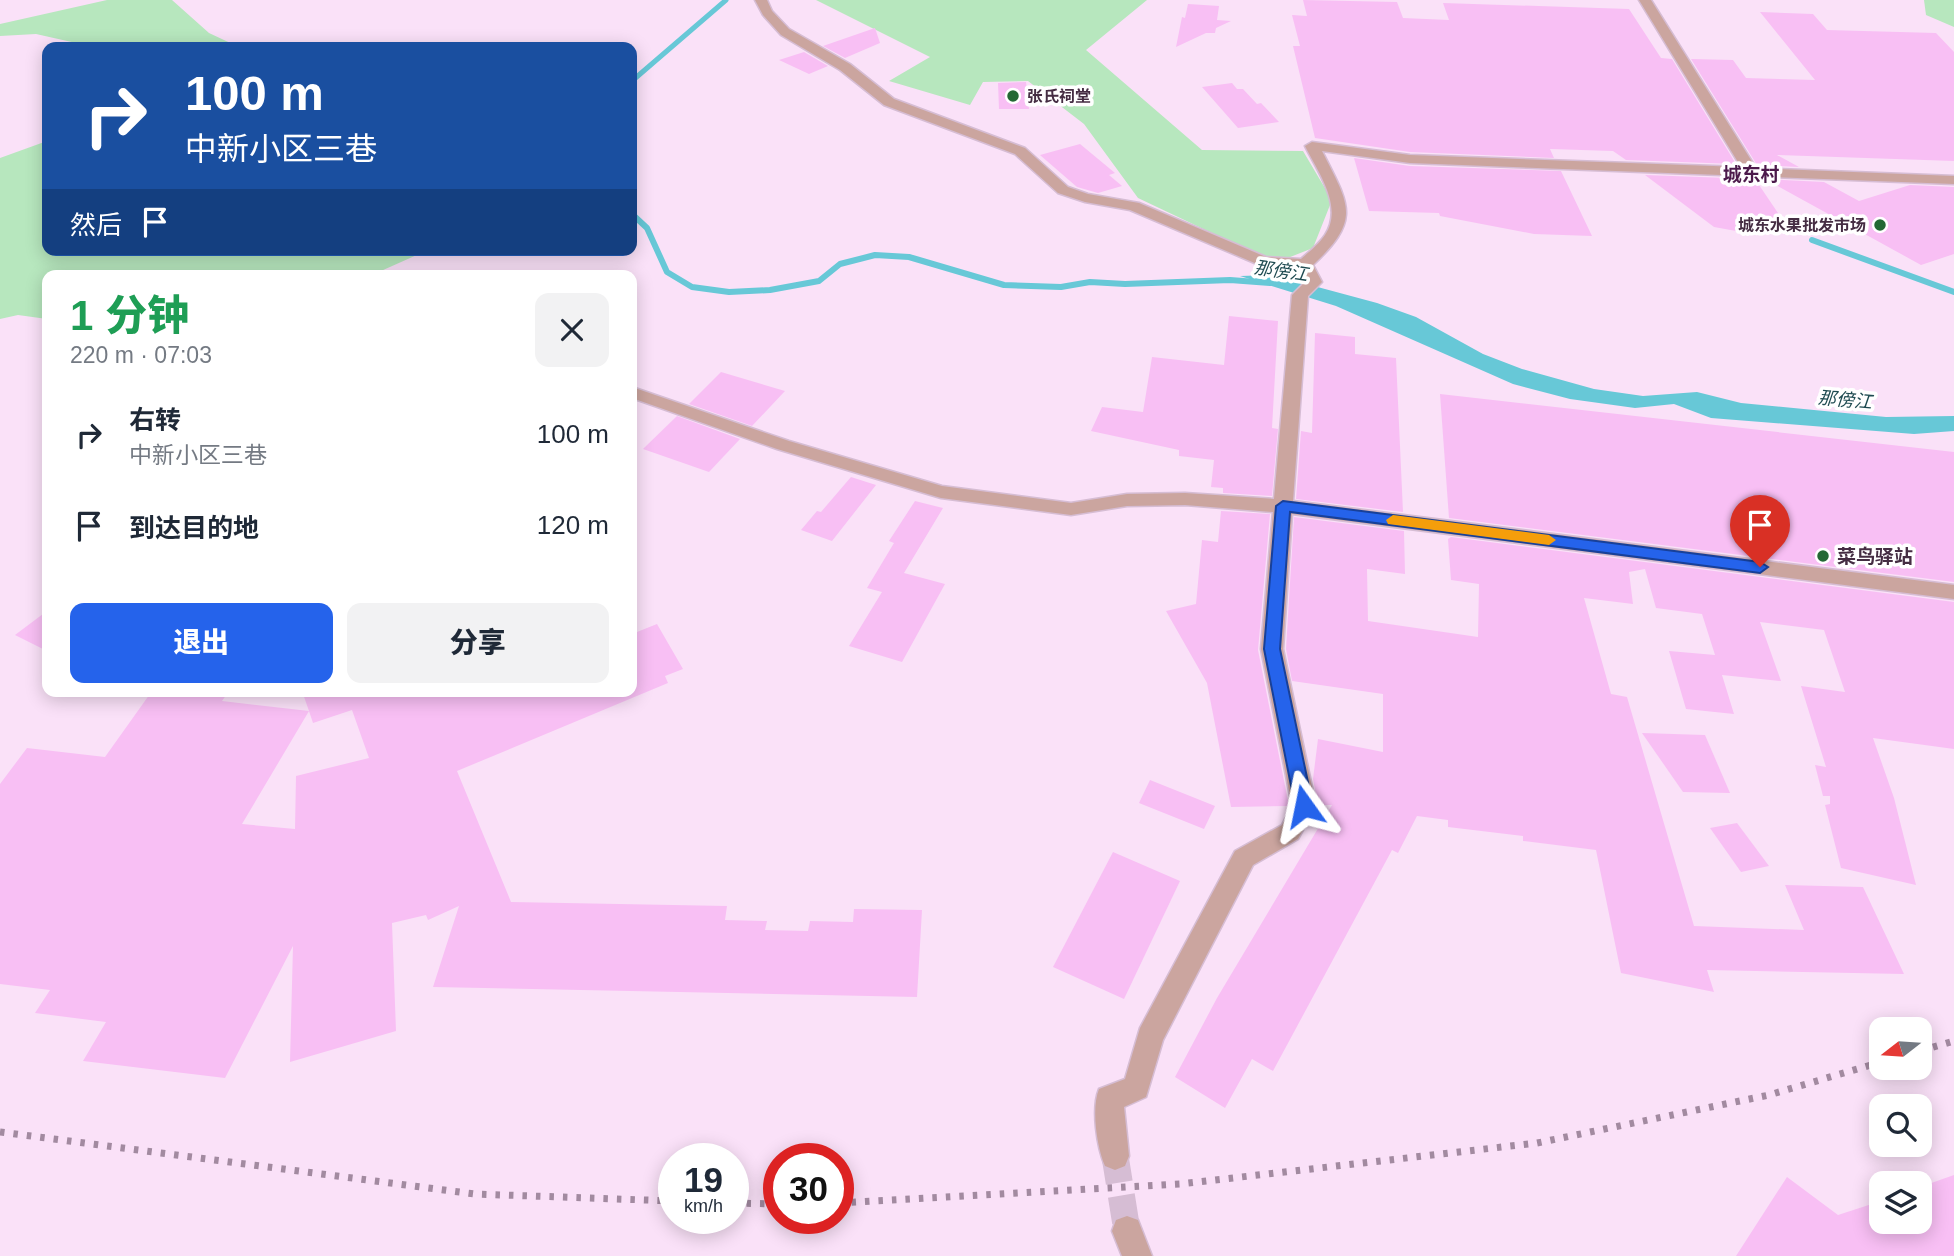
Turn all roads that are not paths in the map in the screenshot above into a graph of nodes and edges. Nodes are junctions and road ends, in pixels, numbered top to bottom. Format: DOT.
graph roads {
  1 [pos="761,0"];
  2 [pos="1645,0"];
  3 [pos="1751,172"];
  4 [pos="1954,180"];
  5 [pos="1306,264"];
  6 [pos="637,394"];
  7 [pos="1283,506"];
  8 [pos="1954,592"];
  9 [pos="1115,1156"];
  1 -- 5 [label="street"];
  2 -- 3 [label="street"];
  3 -- 4 [label="street"];
  3 -- 5 [label="street"];
  5 -- 7 [label="street"];
  6 -- 7 [label="street"];
  7 -- 8 [label="street"];
  7 -- 9 [label="street"];
}
